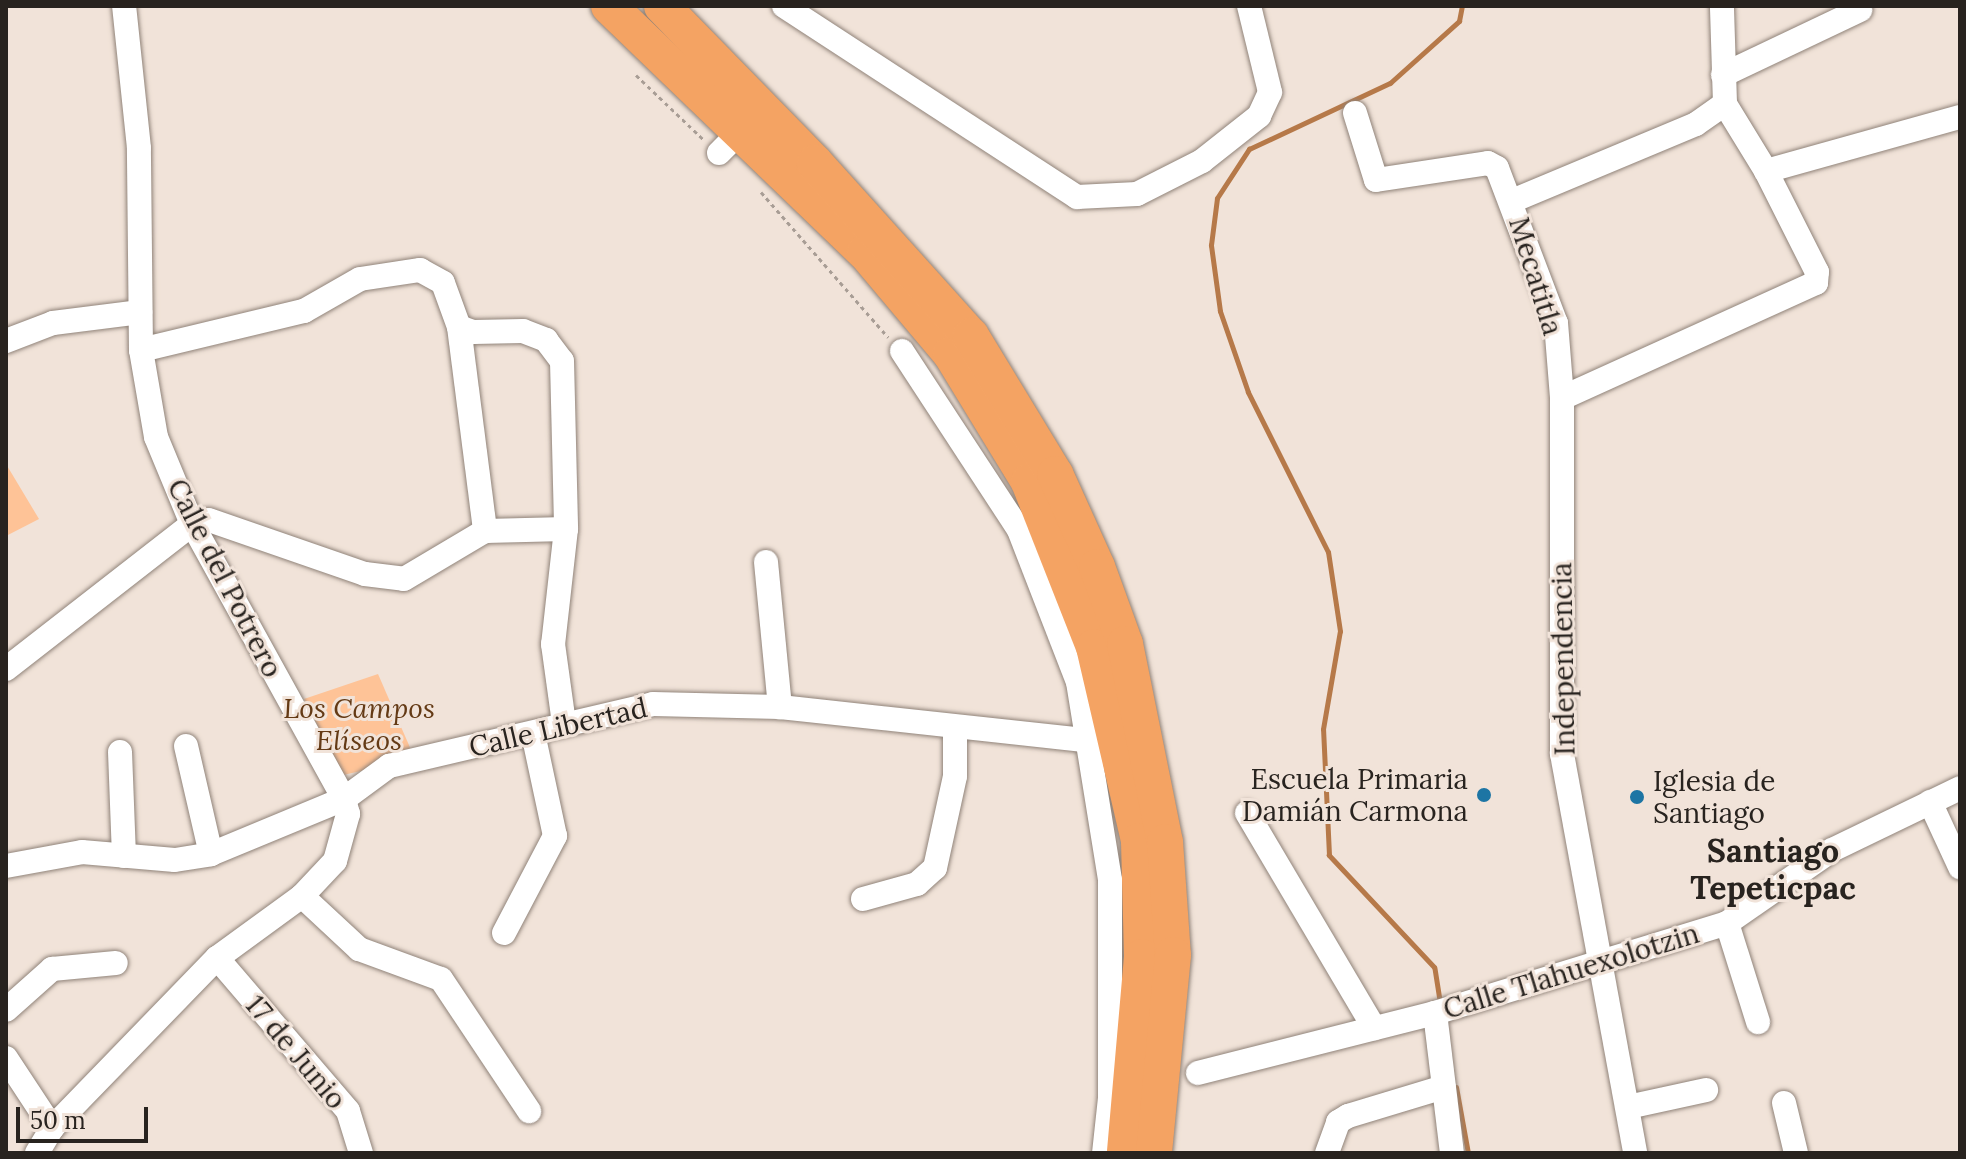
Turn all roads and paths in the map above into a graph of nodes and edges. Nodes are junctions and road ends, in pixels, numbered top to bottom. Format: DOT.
graph roads {
  1 [pos="124,6"];
  2 [pos="609,6"];
  3 [pos="662,6"];
  4 [pos="784,6"];
  5 [pos="1249,6"];
  6 [pos="1722,6"];
  7 [pos="1860,10"];
  8 [pos="636,75"];
  9 [pos="1723,75"];
  10 [pos="1725,104"];
  11 [pos="1355,113"];
  12 [pos="1960,117"];
  13 [pos="730,142"];
  14 [pos="1766,171"];
  15 [pos="752,181"];
  16 [pos="1512,201"];
  17 [pos="140,312"];
  18 [pos="459,327"];
  19 [pos="6,341"];
  20 [pos="141,350"];
  21 [pos="902,351"];
  22 [pos="1562,398"];
  23 [pos="192,524"];
  24 [pos="566,529"];
  25 [pos="485,531"];
  26 [pos="766,562"];
  27 [pos="6,669"];
  28 [pos="780,707"];
  29 [pos="564,723"];
  30 [pos="955,728"];
  31 [pos="533,733"];
  32 [pos="1086,740"];
  33 [pos="186,746"];
  34 [pos="120,752"];
  35 [pos="1960,788"];
  36 [pos="344,799"];
  37 [pos="1930,802"];
  38 [pos="1247,813"];
  39 [pos="211,854"];
  40 [pos="124,856"];
  41 [pos="6,866"];
  42 [pos="1960,867"];
  43 [pos="302,896"];
  44 [pos="863,899"];
  45 [pos="1727,923"];
  46 [pos="504,933"];
  47 [pos="217,958"];
  48 [pos="116,963"];
  49 [pos="1604,963"];
  50 [pos="6,1010"];
  51 [pos="1435,1013"];
  52 [pos="1758,1022"];
  53 [pos="1374,1028"];
  54 [pos="6,1058"];
  55 [pos="1198,1073"];
  56 [pos="1444,1087"];
  57 [pos="1706,1090"];
  58 [pos="1784,1103"];
  59 [pos="1628,1107"];
  60 [pos="529,1111"];
  61 [pos="52,1128"];
  62 [pos="37,1153"];
  63 [pos="361,1153"];
  64 [pos="1104,1153"];
  65 [pos="1125,1153"];
  66 [pos="1154,1153"];
  67 [pos="1327,1153"];
  68 [pos="1452,1153"];
  69 [pos="1635,1153"];
  70 [pos="1796,1153"];
  1 -- 17 [label="street, Calle del Potrero"];
  2 -- 13 [label="highway"];
  3 -- 66 [label="highway"];
  4 -- 5 [label="street"];
  6 -- 9 [label="street"];
  7 -- 9 [label="street"];
  8 -- 13 [label="path"];
  9 -- 10 [label="street"];
  10 -- 14 [label="street"];
  10 -- 16 [label="street"];
  11 -- 16 [label="street, Mecatitla"];
  12 -- 14 [label="street"];
  13 -- 65 [label="highway"];
  14 -- 22 [label="street"];
  15 -- 21 [label="path"];
  16 -- 22 [label="street, Mecatitla"];
  17 -- 19 [label="street"];
  17 -- 20 [label="street, Calle del Potrero"];
  18 -- 20 [label="street"];
  18 -- 24 [label="street"];
  18 -- 25 [label="street"];
  20 -- 23 [label="street, Calle del Potrero"];
  21 -- 32 [label="street"];
  22 -- 49 [label="street, Independencia"];
  23 -- 25 [label="street"];
  23 -- 27 [label="street"];
  23 -- 36 [label="street, Calle del Potrero"];
  24 -- 25 [label="street"];
  24 -- 29 [label="street"];
  26 -- 28 [label="street"];
  28 -- 29 [label="street, Calle Libertad"];
  28 -- 30 [label="street, Calle Libertad"];
  29 -- 31 [label="street, Calle Libertad"];
  30 -- 32 [label="street, Calle Libertad"];
  30 -- 44 [label="street"];
  31 -- 36 [label="street, Calle Libertad"];
  31 -- 46 [label="street"];
  32 -- 64 [label="street"];
  33 -- 39 [label="street"];
  34 -- 40 [label="street"];
  35 -- 37 [label="street, Calle Tlahuexolotzin"];
  36 -- 39 [label="street, Calle Libertad"];
  36 -- 43 [label="street, Calle del Potrero"];
  37 -- 42 [label="street"];
  37 -- 45 [label="street, Calle Tlahuexolotzin"];
  38 -- 53 [label="street"];
  39 -- 40 [label="street, Calle Libertad"];
  40 -- 41 [label="street, Calle Libertad"];
  43 -- 47 [label="street, Calle del Potrero"];
  43 -- 60 [label="street"];
  45 -- 49 [label="street, Calle Tlahuexolotzin"];
  45 -- 52 [label="street"];
  47 -- 61 [label="street, Calle del Potrero"];
  47 -- 63 [label="street, 17 de Junio"];
  48 -- 50 [label="street"];
  49 -- 51 [label="street, Calle Tlahuexolotzin"];
  49 -- 59 [label="street, Independencia"];
  51 -- 53 [label="street, Calle Tlahuexolotzin"];
  51 -- 56 [label="street"];
  53 -- 55 [label="street, Calle Tlahuexolotzin"];
  54 -- 61 [label="street"];
  56 -- 67 [label="street"];
  56 -- 68 [label="street"];
  57 -- 59 [label="street"];
  58 -- 70 [label="street"];
  59 -- 69 [label="street, Independencia"];
  61 -- 62 [label="street, Calle del Potrero"];
}
